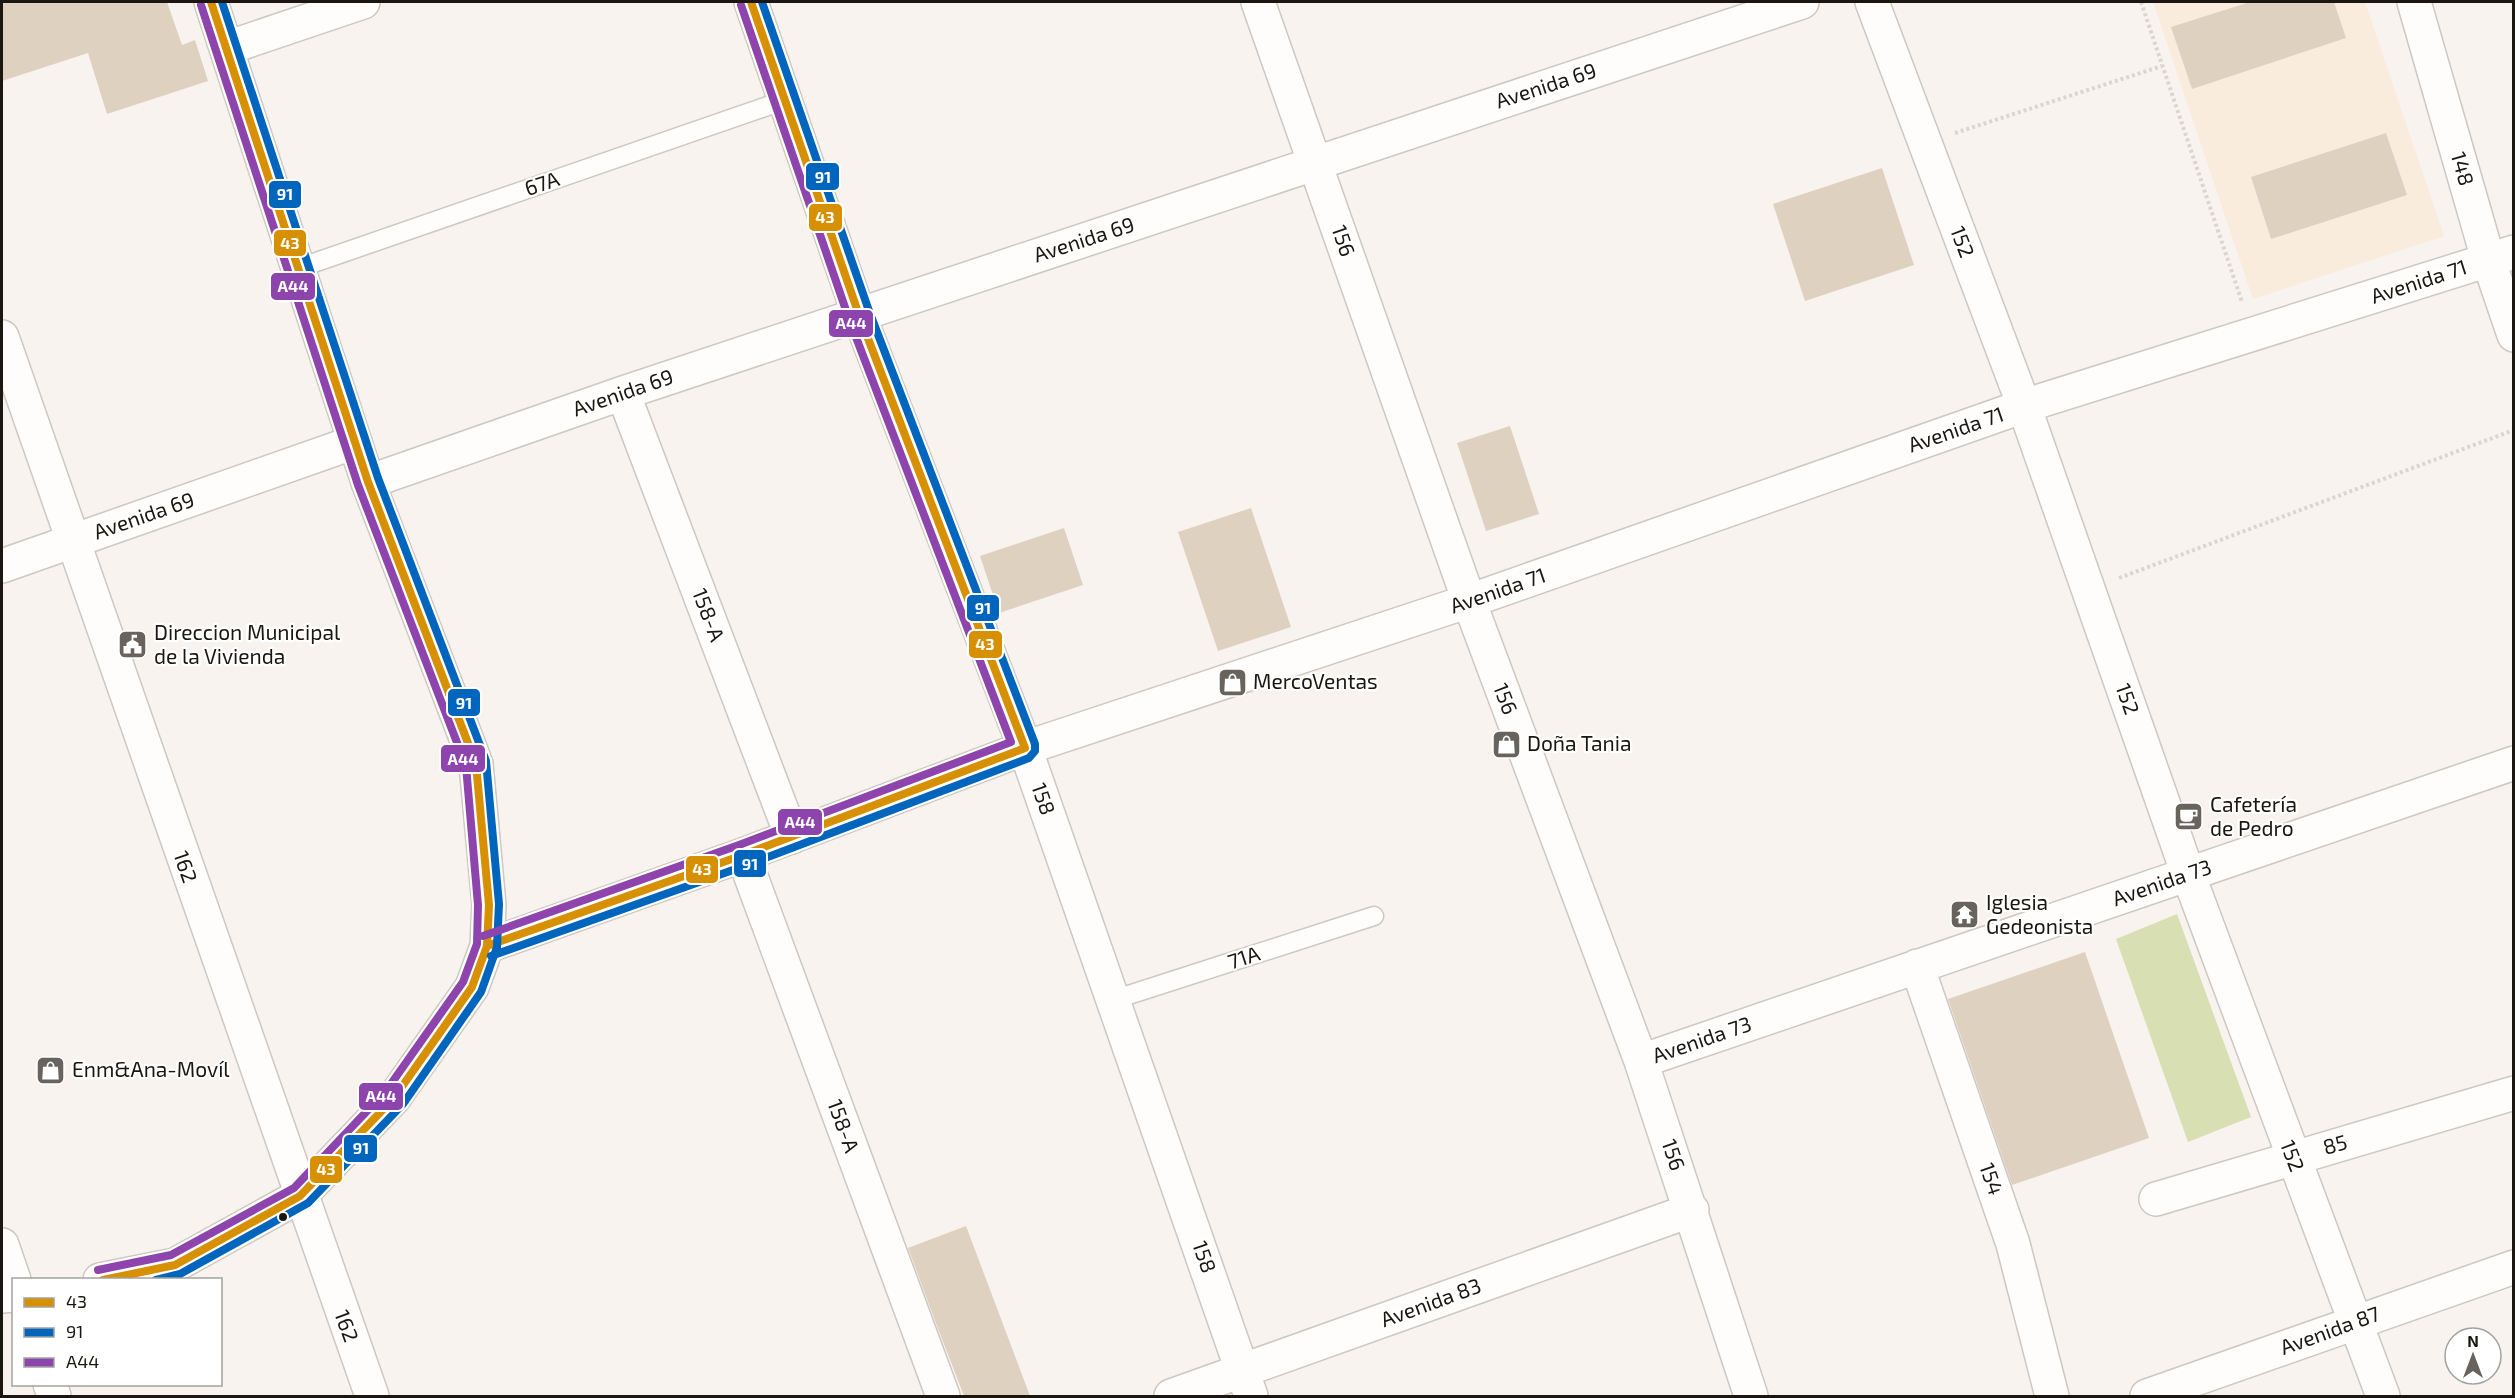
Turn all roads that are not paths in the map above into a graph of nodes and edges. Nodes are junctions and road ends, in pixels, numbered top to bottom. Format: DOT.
graph roads {
  1 [pos="211,2"];
  2 [pos="363,2"];
  3 [pos="751,2"];
  4 [pos="1258,2"];
  5 [pos="1802,2"];
  6 [pos="1872,2"];
  7 [pos="2414,2"];
  8 [pos="227,48"];
  9 [pos="785,100"];
  10 [pos="1316,162"];
  11 [pos="2501,256"];
  12 [pos="298,268"];
  13 [pos="859,315"];
  14 [pos="2514,335"];
  15 [pos="2,337"];
  16 [pos="623,393"];
  17 [pos="2024,406"];
  18 [pos="355,442"];
  19 [pos="368,482"];
  20 [pos="72,542"];
  21 [pos="2,566"];
  22 [pos="1469,601"];
  23 [pos="1025,748"];
  24 [pos="2514,763"];
  25 [pos="792,837"];
  26 [pos="743,855"];
  27 [pos="2188,874"];
  28 [pos="1374,916"];
  29 [pos="487,946"];
  30 [pos="1917,966"];
  31 [pos="1113,1000"];
  32 [pos="1641,1061"];
  33 [pos="2514,1093"];
  34 [pos="2292,1158"];
  35 [pos="300,1196"];
  36 [pos="2156,1199"];
  37 [pos="1692,1210"];
  38 [pos="2,1245"];
  39 [pos="2514,1267"];
  40 [pos="13,1278"];
  41 [pos="110,1278"];
  42 [pos="2356,1320"];
  43 [pos="1247,1383"];
  44 [pos="372,1396"];
  45 [pos="943,1396"];
  46 [pos="1171,1396"];
  47 [pos="1751,1396"];
  48 [pos="2052,1396"];
  49 [pos="2146,1396"];
  50 [pos="2383,1396"];
  1 -- 8 [label="street"];
  2 -- 8 [label="street"];
  3 -- 9 [label="street, 158"];
  4 -- 10 [label="street, 156"];
  5 -- 10 [label="street, Avenida 69"];
  6 -- 17 [label="street, 152"];
  7 -- 11 [label="street, 148"];
  8 -- 12 [label="street"];
  9 -- 12 [label="lane, 67A"];
  9 -- 13 [label="street, 158"];
  10 -- 13 [label="street, Avenida 69"];
  10 -- 22 [label="street, 156"];
  11 -- 14 [label="street, 148"];
  11 -- 17 [label="street, Avenida 71"];
  12 -- 18 [label="street"];
  13 -- 16 [label="street, Avenida 69"];
  13 -- 23 [label="street, 158"];
  15 -- 20 [label="street, 162"];
  16 -- 19 [label="street, Avenida 69"];
  16 -- 25 [label="street, 158-A"];
  17 -- 22 [label="street, Avenida 71"];
  17 -- 27 [label="street, 152"];
  18 -- 19 [label="street"];
  18 -- 20 [label="street, Avenida 69"];
  19 -- 29 [label="street"];
  20 -- 21 [label="street, Avenida 69"];
  20 -- 35 [label="street, 162"];
  22 -- 23 [label="street, Avenida 71"];
  22 -- 32 [label="street, 156"];
  23 -- 25 [label="street, Avenida 71"];
  23 -- 31 [label="street, 158"];
  24 -- 27 [label="street, Avenida 73"];
  25 -- 26 [label="street, Avenida 71"];
  26 -- 29 [label="street, Avenida 71"];
  26 -- 45 [label="street, 158-A"];
  27 -- 30 [label="street, Avenida 73"];
  27 -- 34 [label="street, 152"];
  28 -- 31 [label="lane, 71A"];
  29 -- 35 [label="street"];
  30 -- 32 [label="street, Avenida 73"];
  30 -- 48 [label="street, 154"];
  31 -- 43 [label="street, 158"];
  32 -- 37 [label="street, 156"];
  33 -- 34 [label="street, 85"];
  34 -- 36 [label="street, 85"];
  34 -- 42 [label="street, 152"];
  35 -- 41 [label="street"];
  35 -- 44 [label="street, 162"];
  37 -- 43 [label="street, Avenida 83"];
  37 -- 47 [label="street, 156"];
  38 -- 40 [label="street"];
  39 -- 42 [label="street, Avenida 87"];
  42 -- 49 [label="street, Avenida 87"];
  42 -- 50 [label="street, 152"];
  43 -- 46 [label="street, Avenida 83"];
}
